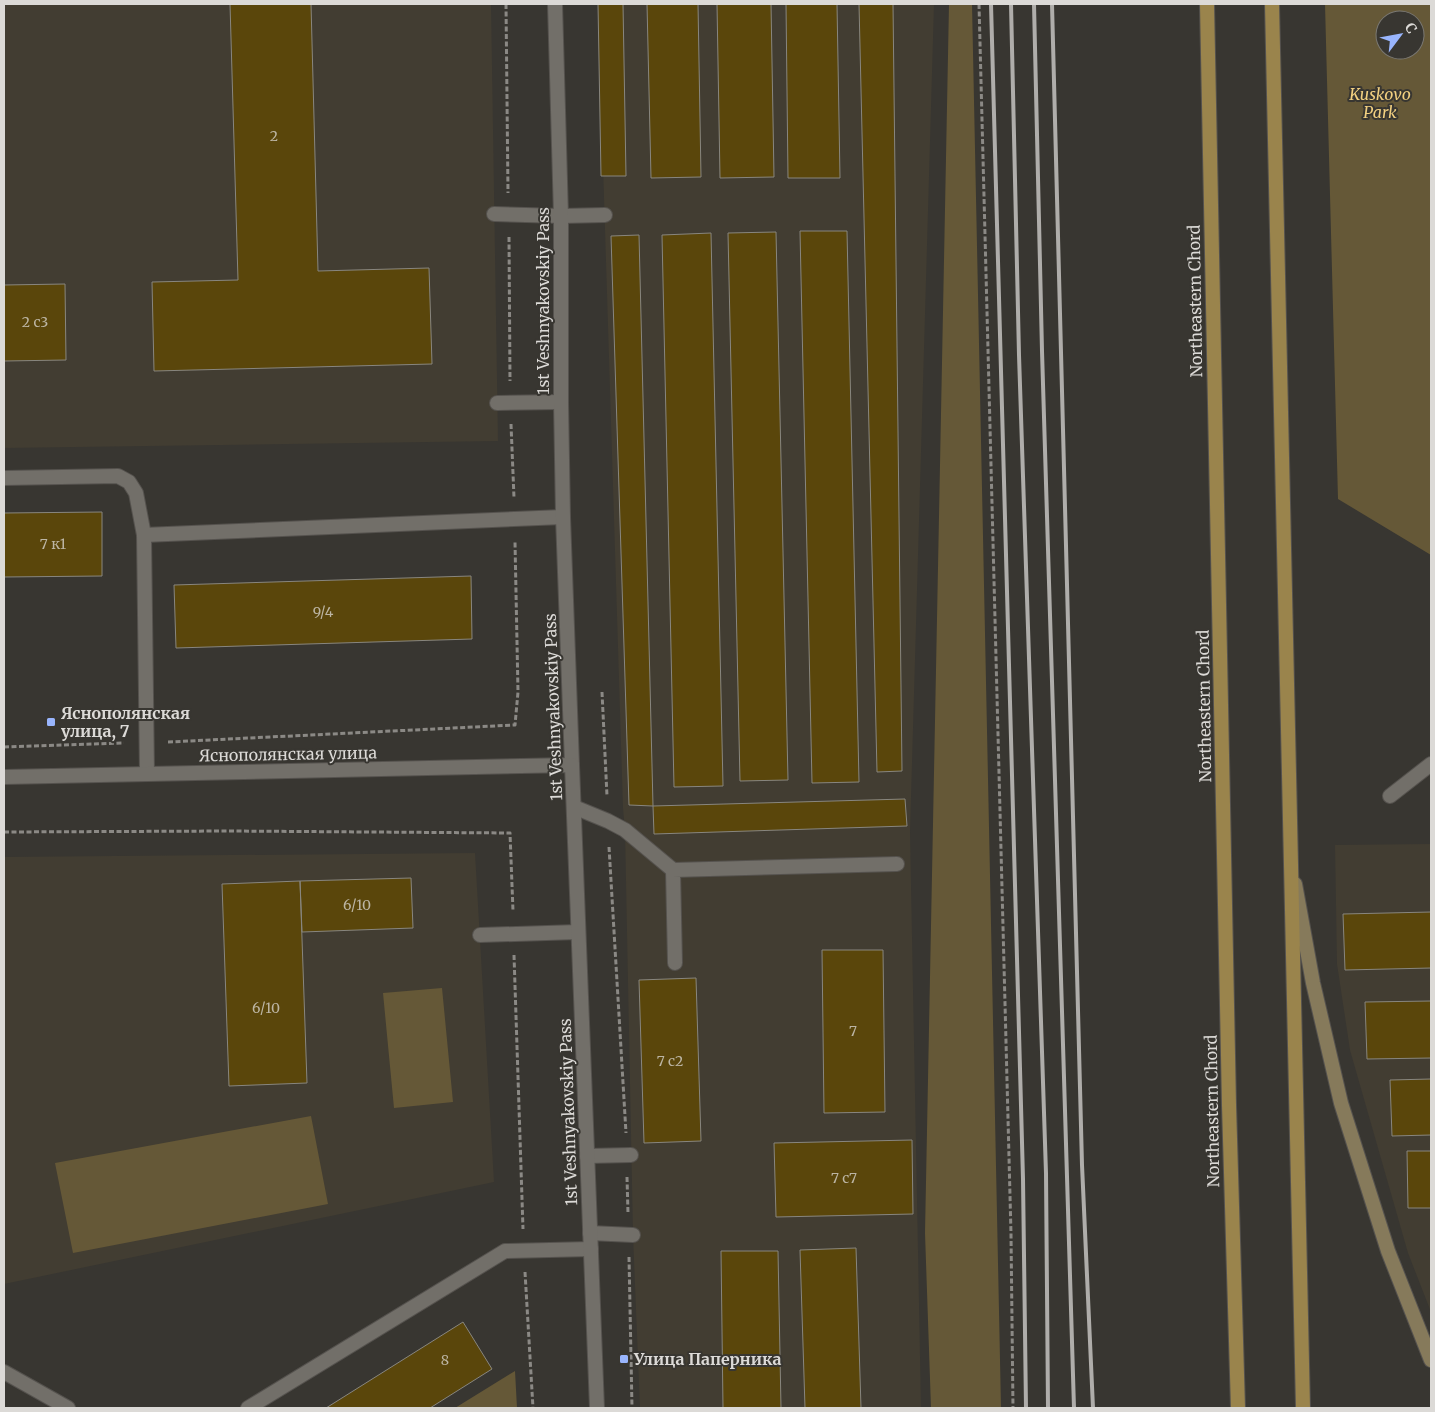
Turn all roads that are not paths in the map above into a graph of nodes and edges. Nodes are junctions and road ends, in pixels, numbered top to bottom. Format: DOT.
graph roads {
  1 [pos="555,4"];
  2 [pos="1207,4"];
  3 [pos="1272,4"];
  4 [pos="494,214"];
  5 [pos="605,215"];
  6 [pos="561,216"];
  7 [pos="561,402"];
  8 [pos="497,403"];
  9 [pos="4,478"];
  10 [pos="563,517"];
  11 [pos="144,535"];
  12 [pos="1431,764"];
  13 [pos="572,766"];
  14 [pos="147,774"];
  15 [pos="4,777"];
  16 [pos="1390,796"];
  17 [pos="574,807"];
  18 [pos="1290,858"];
  19 [pos="897,864"];
  20 [pos="673,870"];
  21 [pos="578,932"];
  22 [pos="480,935"];
  23 [pos="675,963"];
  24 [pos="629,1155"];
  25 [pos="587,1156"];
  26 [pos="590,1233"];
  27 [pos="631,1235"];
  28 [pos="591,1249"];
  29 [pos="1431,1360"];
  30 [pos="4,1372"];
  31 [pos="68,1408"];
  32 [pos="248,1408"];
  33 [pos="598,1408"];
  34 [pos="1238,1408"];
  35 [pos="1303,1408"];
  1 -- 6 [label="street, 1st Veshnyakovskiy Pass"];
  2 -- 34 [label="main road, Northeastern Chord"];
  3 -- 18 [label="main road"];
  4 -- 6 [label="street"];
  5 -- 6 [label="street"];
  6 -- 7 [label="street, 1st Veshnyakovskiy Pass"];
  7 -- 8 [label="street"];
  7 -- 10 [label="street, 1st Veshnyakovskiy Pass"];
  9 -- 11 [label="street"];
  10 -- 11 [label="street"];
  10 -- 13 [label="street, 1st Veshnyakovskiy Pass"];
  11 -- 14 [label="street"];
  12 -- 16 [label="street"];
  13 -- 14 [label="street, Яснополянская улица"];
  13 -- 17 [label="street, 1st Veshnyakovskiy Pass"];
  14 -- 15 [label="street, Яснополянская улица"];
  17 -- 20 [label="street"];
  17 -- 21 [label="street, 1st Veshnyakovskiy Pass"];
  18 -- 29 [label="main road"];
  18 -- 35 [label="main road"];
  19 -- 20 [label="street"];
  20 -- 23 [label="street"];
  21 -- 22 [label="street"];
  21 -- 25 [label="street, 1st Veshnyakovskiy Pass"];
  24 -- 25 [label="street"];
  25 -- 26 [label="street, 1st Veshnyakovskiy Pass"];
  26 -- 27 [label="street"];
  26 -- 28 [label="street, 1st Veshnyakovskiy Pass"];
  28 -- 32 [label="street"];
  28 -- 33 [label="street, 1st Veshnyakovskiy Pass"];
  30 -- 31 [label="street"];
}
